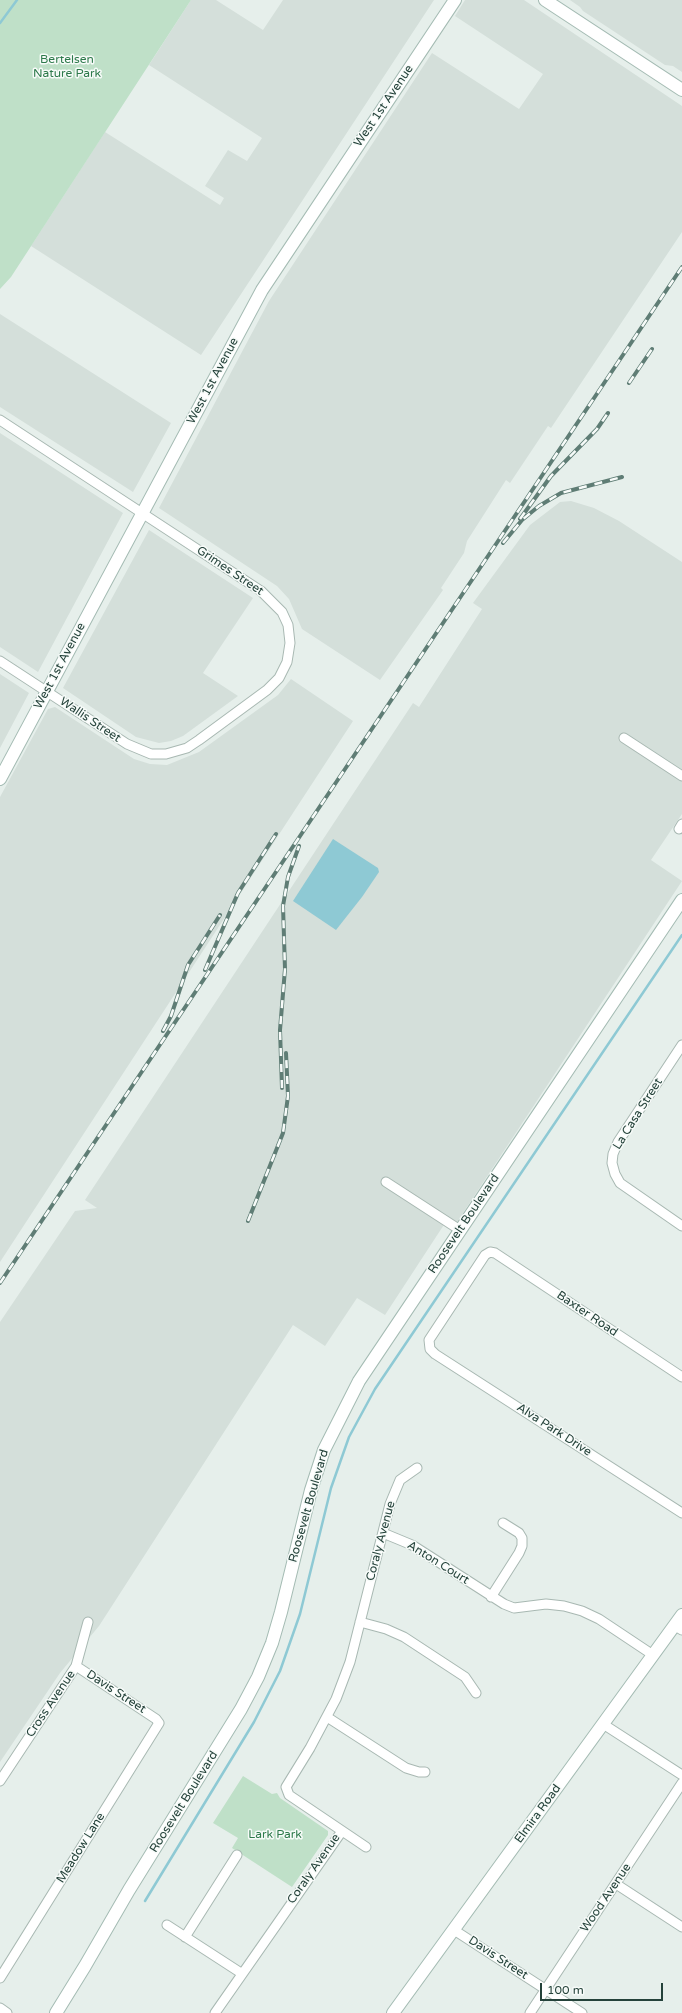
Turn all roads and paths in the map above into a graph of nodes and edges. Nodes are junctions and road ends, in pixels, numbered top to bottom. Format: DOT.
graph roads {
  1 [pos="454,0"];
  2 [pos="545,0"];
  3 [pos="682,90"];
  4 [pos="0,420"];
  5 [pos="142,514"];
  6 [pos="0,661"];
  7 [pos="47,691"];
  8 [pos="624,738"];
  9 [pos="166,754"];
  10 [pos="682,776"];
  11 [pos="0,779"];
  12 [pos="682,900"];
  13 [pos="682,1045"];
  14 [pos="386,1182"];
  15 [pos="682,1226"];
  16 [pos="460,1230"];
  17 [pos="429,1345"];
  18 [pos="682,1377"];
  19 [pos="417,1468"];
  20 [pos="682,1513"];
  21 [pos="503,1523"];
  22 [pos="383,1533"];
  23 [pos="492,1597"];
  24 [pos="682,1615"];
  25 [pos="88,1622"];
  26 [pos="360,1622"];
  27 [pos="678,1628"];
  28 [pos="653,1655"];
  29 [pos="76,1666"];
  30 [pos="476,1693"];
  31 [pos="327,1717"];
  32 [pos="156,1718"];
  33 [pos="603,1724"];
  34 [pos="426,1772"];
  35 [pos="682,1775"];
  36 [pos="0,1781"];
  37 [pos="682,1783"];
  38 [pos="342,1830"];
  39 [pos="366,1847"];
  40 [pos="237,1855"];
  41 [pos="616,1884"];
  42 [pos="167,1925"];
  43 [pos="682,1927"];
  44 [pos="454,1930"];
  45 [pos="185,1937"];
  46 [pos="241,1973"];
  47 [pos="0,1978"];
  48 [pos="546,1989"];
  49 [pos="0,2008"];
  50 [pos="7,2013"];
  51 [pos="56,2013"];
  52 [pos="215,2013"];
  53 [pos="393,2013"];
  54 [pos="530,2013"];
  55 [pos="582,2013"];
  1 -- 5 [label="street, West 1st Avenue"];
  2 -- 3 [label="street"];
  4 -- 5 [label="street, Grimes Street"];
  5 -- 7 [label="street, West 1st Avenue"];
  5 -- 9 [label="street, Grimes Street"];
  6 -- 7 [label="street, Wallis Street"];
  7 -- 9 [label="street, Wallis Street"];
  7 -- 11 [label="street, West 1st Avenue"];
  8 -- 10 [label="street"];
  12 -- 16 [label="street, Roosevelt Boulevard"];
  13 -- 15 [label="street, La Casa Street"];
  14 -- 16 [label="street"];
  16 -- 51 [label="street, Roosevelt Boulevard"];
  17 -- 18 [label="street, Baxter Road"];
  17 -- 20 [label="street, Alva Park Drive"];
  19 -- 22 [label="street, Coraly Avenue"];
  21 -- 23 [label="street"];
  22 -- 23 [label="street, Anton Court"];
  22 -- 26 [label="street, Coraly Avenue"];
  23 -- 28 [label="street, Anton Court"];
  24 -- 27 [label="street, Elmira Road"];
  25 -- 29 [label="street, Cross Avenue"];
  26 -- 30 [label="street"];
  26 -- 31 [label="street, Coraly Avenue"];
  27 -- 28 [label="street, Elmira Road"];
  28 -- 33 [label="street, Elmira Road"];
  29 -- 32 [label="street, Davis Street"];
  29 -- 36 [label="street, Cross Avenue"];
  31 -- 34 [label="street"];
  31 -- 38 [label="street, Coraly Avenue"];
  32 -- 47 [label="street, Meadow Lane"];
  33 -- 35 [label="street"];
  33 -- 44 [label="street, Elmira Road"];
  37 -- 41 [label="street, Wood Avenue"];
  38 -- 39 [label="street"];
  38 -- 46 [label="street, Coraly Avenue"];
  40 -- 45 [label="street"];
  41 -- 43 [label="street"];
  41 -- 48 [label="street, Wood Avenue"];
  42 -- 45 [label="street"];
  44 -- 48 [label="street, Davis Street"];
  44 -- 53 [label="street, Elmira Road"];
  45 -- 46 [label="street"];
  46 -- 52 [label="street, Coraly Avenue"];
  48 -- 54 [label="street, Wood Avenue"];
  48 -- 55 [label="street, Davis Street"];
  49 -- 50 [label="street"];
}
